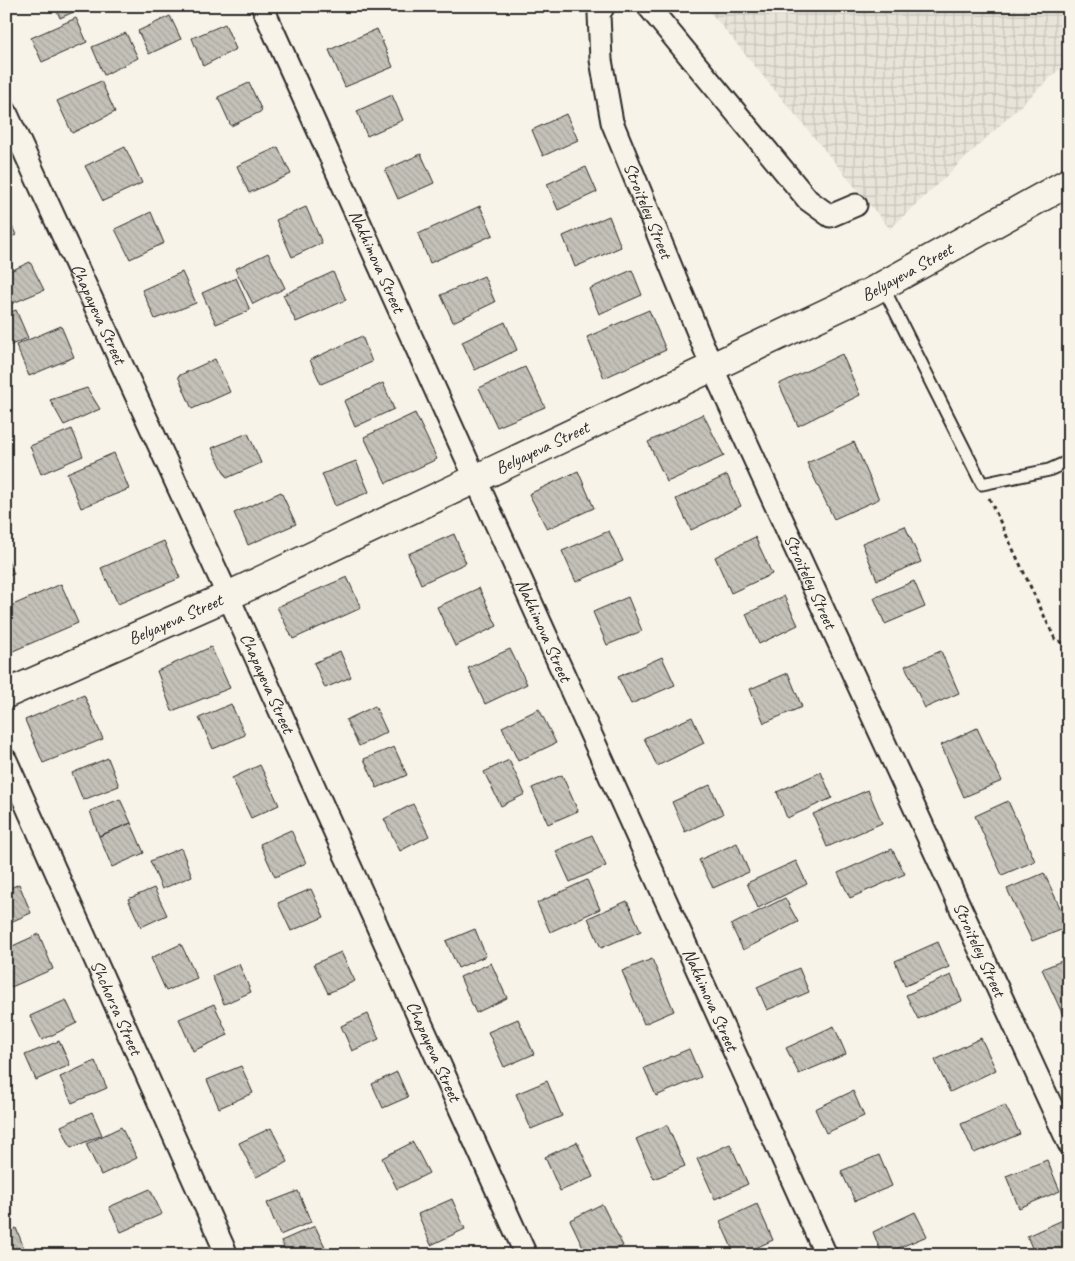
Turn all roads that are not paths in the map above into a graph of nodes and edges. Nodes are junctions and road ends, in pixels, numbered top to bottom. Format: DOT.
graph roads {
  1 [pos="262,6"];
  2 [pos="604,6"];
  3 [pos="648,6"];
  4 [pos="6,112"];
  5 [pos="1069,182"];
  6 [pos="856,205"];
  7 [pos="882,285"];
  8 [pos="712,367"];
  9 [pos="1069,461"];
  10 [pos="477,478"];
  11 [pos="228,596"];
  12 [pos="6,694"];
  13 [pos="6,760"];
  14 [pos="1069,1144"];
  15 [pos="227,1255"];
  16 [pos="526,1255"];
  17 [pos="826,1255"];
  1 -- 10 [label="street, Nakhimova Street"];
  2 -- 8 [label="street, Stroiteley Street"];
  3 -- 6 [label="street"];
  4 -- 11 [label="street, Chapayeva Street"];
  5 -- 7 [label="main road, Belyayeva Street"];
  7 -- 8 [label="main road, Belyayeva Street"];
  7 -- 9 [label="lane"];
  8 -- 10 [label="main road, Belyayeva Street"];
  8 -- 14 [label="street, Stroiteley Street"];
  10 -- 11 [label="main road, Belyayeva Street"];
  10 -- 17 [label="street, Nakhimova Street"];
  11 -- 12 [label="main road, Belyayeva Street"];
  11 -- 16 [label="street, Chapayeva Street"];
  13 -- 15 [label="street, Shchorsa Street"];
}
